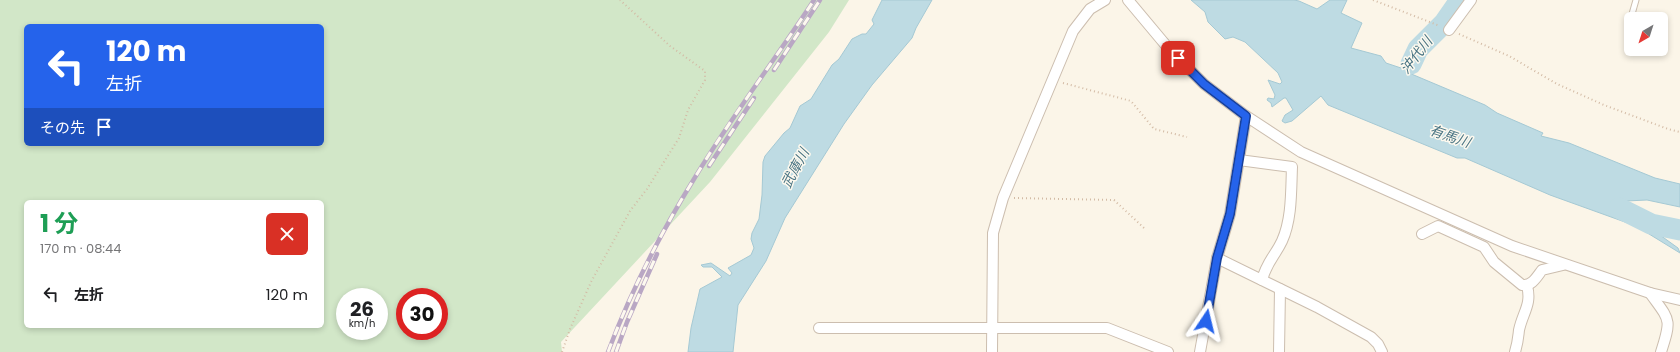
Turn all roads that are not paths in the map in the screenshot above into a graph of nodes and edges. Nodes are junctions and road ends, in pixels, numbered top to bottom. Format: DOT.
graph roads {
  1 [pos="1105,0"];
  2 [pos="1128,0"];
  3 [pos="1472,0"];
  4 [pos="1636,0"];
  5 [pos="1633,12"];
  6 [pos="1447,29"];
  7 [pos="1246,116"];
  8 [pos="1239,160"];
  9 [pos="1422,234"];
  10 [pos="1217,258"];
  11 [pos="1565,265"];
  12 [pos="1262,280"];
  13 [pos="1527,286"];
  14 [pos="1280,288"];
  15 [pos="1650,293"];
  16 [pos="1680,300"];
  17 [pos="992,327"];
  18 [pos="819,328"];
  19 [pos="992,352"];
  20 [pos="1168,352"];
  21 [pos="1200,352"];
  22 [pos="1279,352"];
  23 [pos="1382,352"];
  24 [pos="1515,352"];
  25 [pos="1661,352"];
  1 -- 17 [label="street"];
  2 -- 7 [label="street"];
  3 -- 6 [label="street"];
  4 -- 5 [label="lane"];
  7 -- 8 [label="street"];
  7 -- 11 [label="street"];
  8 -- 10 [label="street"];
  8 -- 12 [label="street"];
  9 -- 13 [label="street"];
  10 -- 12 [label="street"];
  10 -- 21 [label="street"];
  11 -- 13 [label="street"];
  11 -- 15 [label="street"];
  12 -- 14 [label="street"];
  13 -- 24 [label="street"];
  14 -- 22 [label="street"];
  14 -- 23 [label="street"];
  15 -- 16 [label="street"];
  15 -- 25 [label="street"];
  17 -- 18 [label="street"];
  17 -- 19 [label="street"];
  17 -- 20 [label="street"];
}
